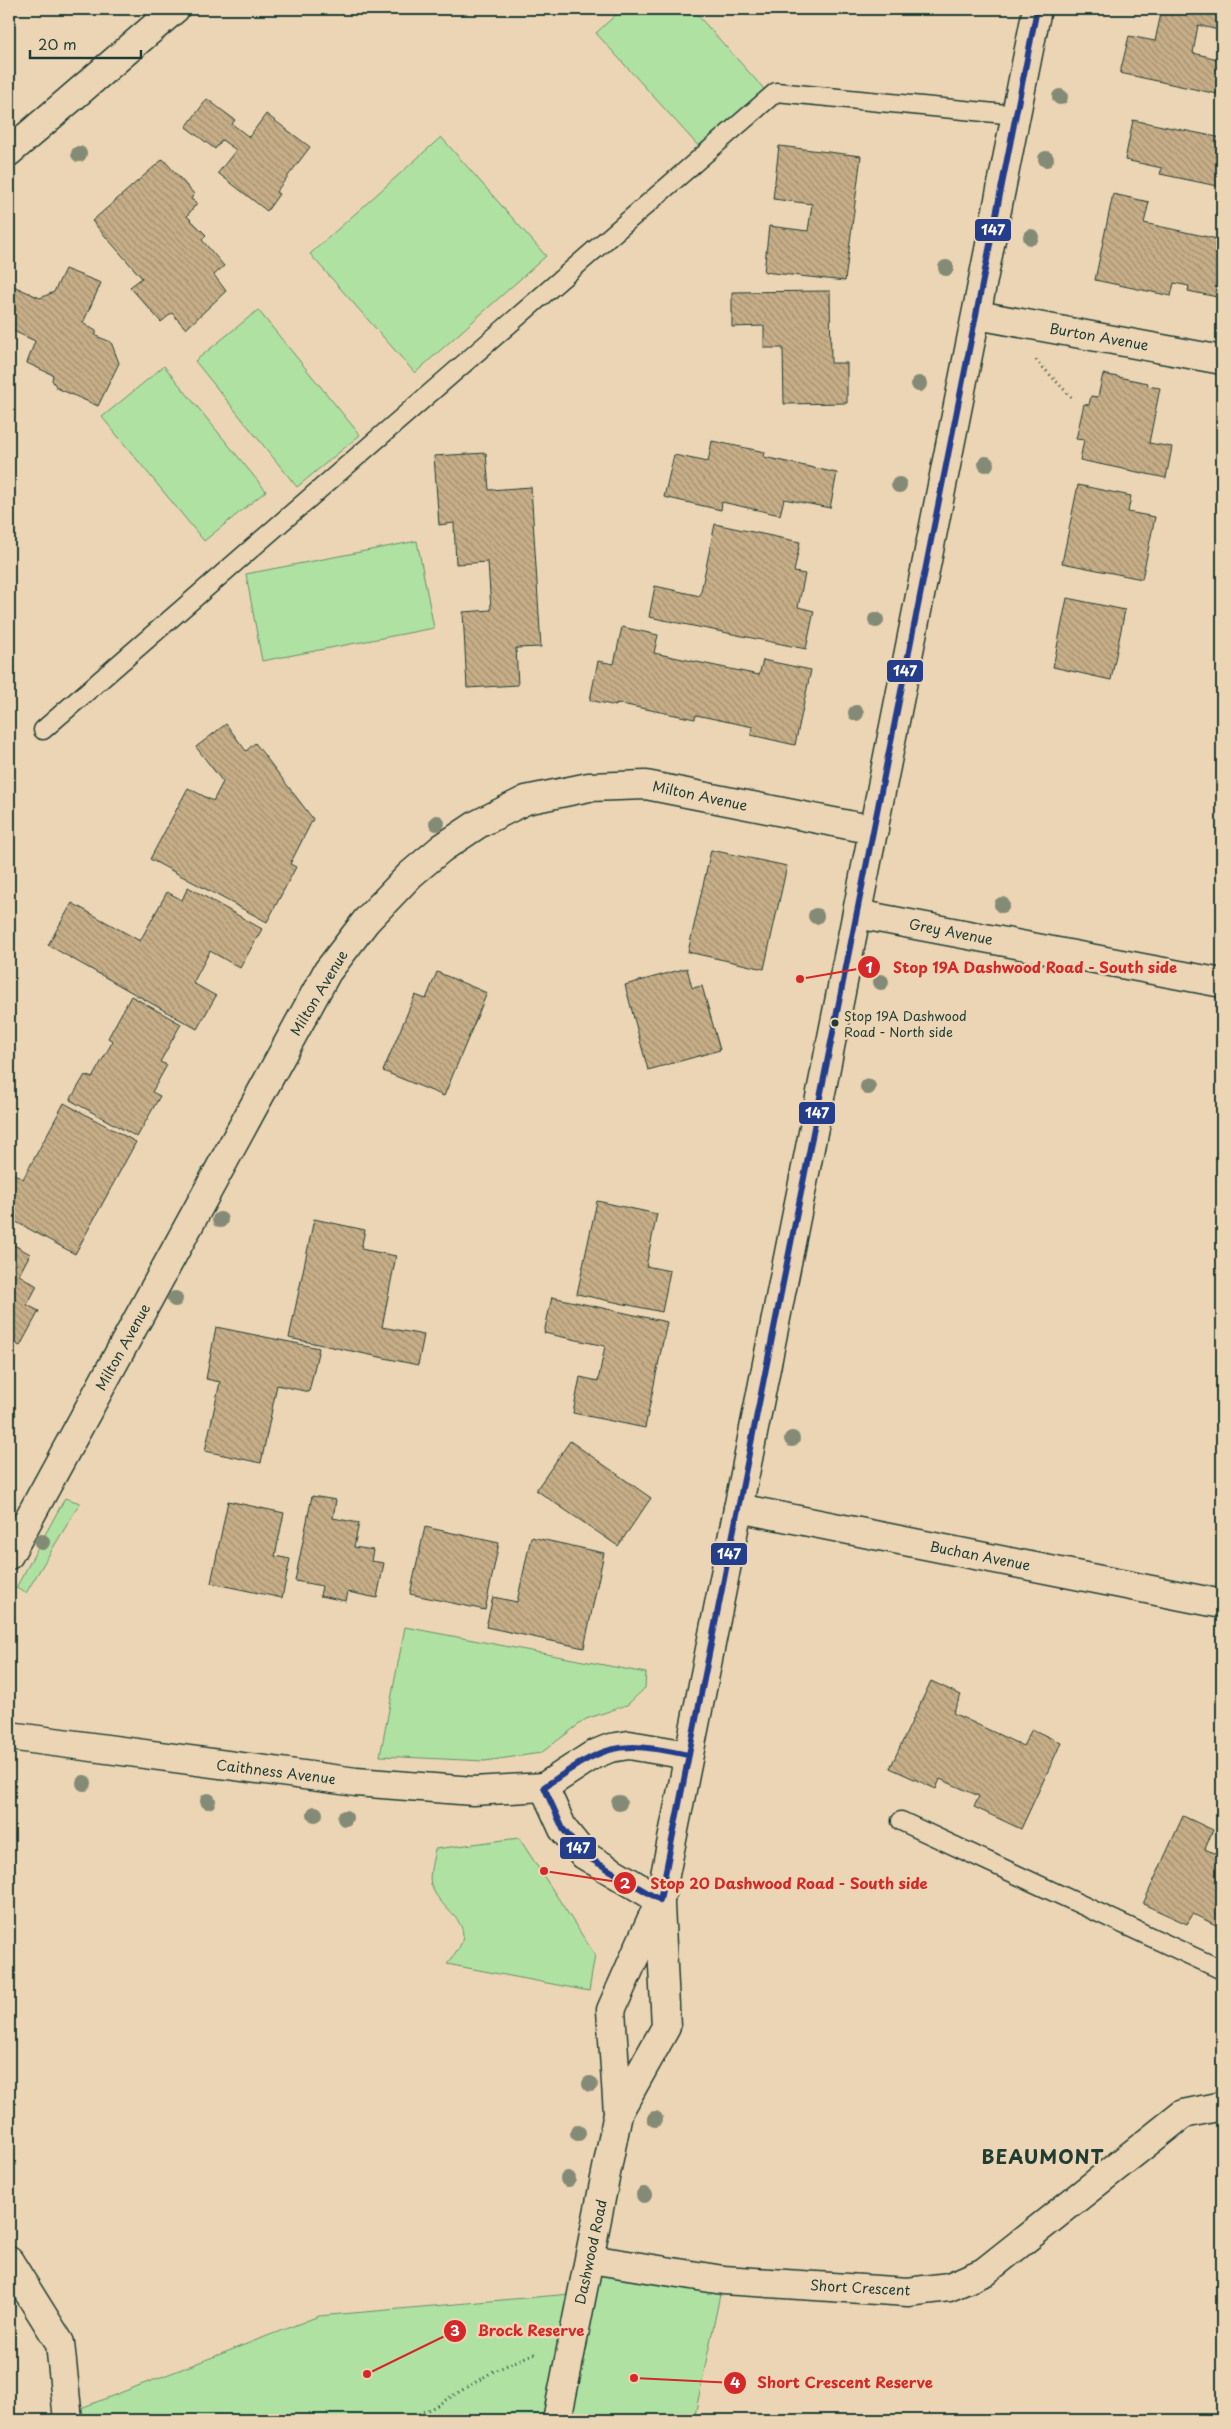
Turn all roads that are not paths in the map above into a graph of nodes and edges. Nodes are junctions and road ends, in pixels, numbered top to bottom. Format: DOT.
graph roads {
  1 [pos="176,9"];
  2 [pos="1037,9"];
  3 [pos="1016,115"];
  4 [pos="9,152"];
  5 [pos="977,314"];
  6 [pos="1222,360"];
  7 [pos="43,730"];
  8 [pos="874,830"];
  9 [pos="857,914"];
  10 [pos="1222,983"];
  11 [pos="738,1508"];
  12 [pos="9,1555"];
  13 [pos="1222,1604"];
  14 [pos="9,1736"];
  15 [pos="688,1754"];
  16 [pos="544,1787"];
  17 [pos="901,1821"];
  18 [pos="660,1900"];
  19 [pos="1222,1970"];
  20 [pos="1222,2106"];
  21 [pos="618,2113"];
  22 [pos="590,2258"];
  23 [pos="9,2261"];
  24 [pos="68,2420"];
  25 [pos="557,2420"];
  1 -- 4 [label="street"];
  2 -- 3 [label="street, Dashwood Road"];
  3 -- 5 [label="street, Dashwood Road"];
  3 -- 7 [label="lane"];
  5 -- 6 [label="street, Burton Avenue"];
  5 -- 8 [label="street, Dashwood Road"];
  8 -- 9 [label="street, Dashwood Road"];
  8 -- 12 [label="street, Milton Avenue"];
  9 -- 10 [label="street, Grey Avenue"];
  9 -- 11 [label="street, Dashwood Road"];
  11 -- 13 [label="street, Buchan Avenue"];
  11 -- 15 [label="street, Dashwood Road"];
  14 -- 16 [label="street, Caithness Avenue"];
  15 -- 16 [label="street, Caithness Avenue"];
  15 -- 18 [label="street, Dashwood Road"];
  16 -- 18 [label="street"];
  17 -- 19 [label="lane"];
  18 -- 21 [label="street, Dashwood Road"];
  18 -- 21 [label="street, Dashwood Road"];
  20 -- 22 [label="street, Short Crescent"];
  21 -- 22 [label="street, Dashwood Road"];
  22 -- 25 [label="street, Dashwood Road"];
  23 -- 24 [label="street"];
}
